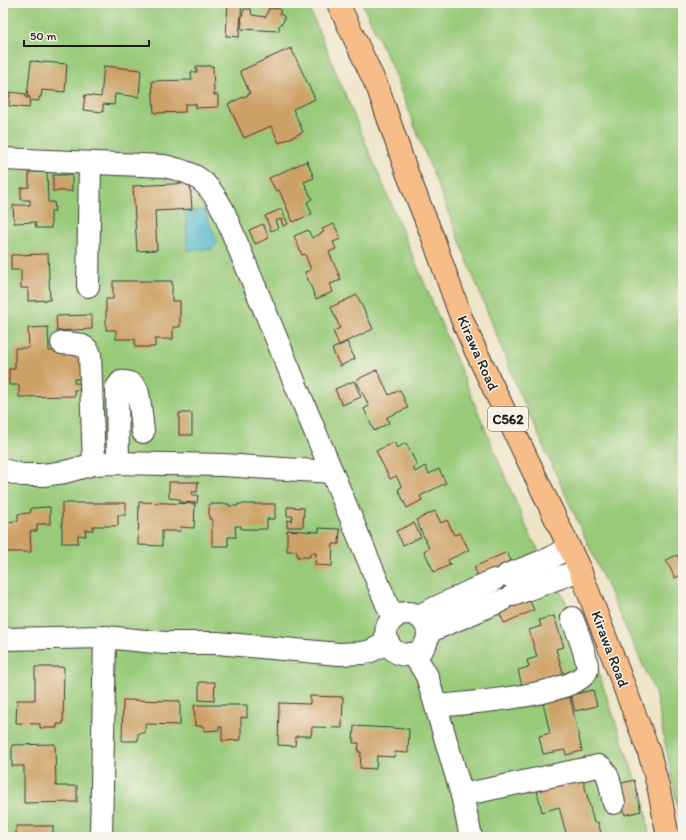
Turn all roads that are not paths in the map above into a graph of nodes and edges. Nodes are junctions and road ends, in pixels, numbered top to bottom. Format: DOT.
graph roads {
  1 [pos="338,3"];
  2 [pos="3,159"];
  3 [pos="90,163"];
  4 [pos="88,286"];
  5 [pos="62,343"];
  6 [pos="143,432"];
  7 [pos="118,463"];
  8 [pos="94,464"];
  9 [pos="3,470"];
  10 [pos="332,472"];
  11 [pos="568,547"];
  12 [pos="580,570"];
  13 [pos="572,618"];
  14 [pos="393,619"];
  15 [pos="423,624"];
  16 [pos="105,637"];
  17 [pos="3,640"];
  18 [pos="388,642"];
  19 [pos="410,654"];
  20 [pos="436,706"];
  21 [pos="462,795"];
  22 [pos="614,803"];
  23 [pos="101,837"];
  24 [pos="471,837"];
  25 [pos="668,837"];
  1 -- 11 [label="main road, Kirawa Road / C562"];
  2 -- 3 [label="street"];
  3 -- 4 [label="street"];
  3 -- 10 [label="street"];
  5 -- 8 [label="street"];
  6 -- 7 [label="street"];
  7 -- 8 [label="street"];
  7 -- 10 [label="street"];
  8 -- 9 [label="street"];
  10 -- 14 [label="street"];
  11 -- 12 [label="main road, Kirawa Road / C562"];
  11 -- 15 [label="street"];
  12 -- 15 [label="street"];
  12 -- 25 [label="main road, Kirawa Road / C562"];
  13 -- 20 [label="street"];
  14 -- 15 [label="street"];
  14 -- 18 [label="street"];
  15 -- 19 [label="street"];
  16 -- 17 [label="street"];
  16 -- 18 [label="street"];
  16 -- 23 [label="street"];
  18 -- 19 [label="street"];
  19 -- 20 [label="street"];
  20 -- 21 [label="street"];
  21 -- 22 [label="street"];
  21 -- 24 [label="street"];
}
